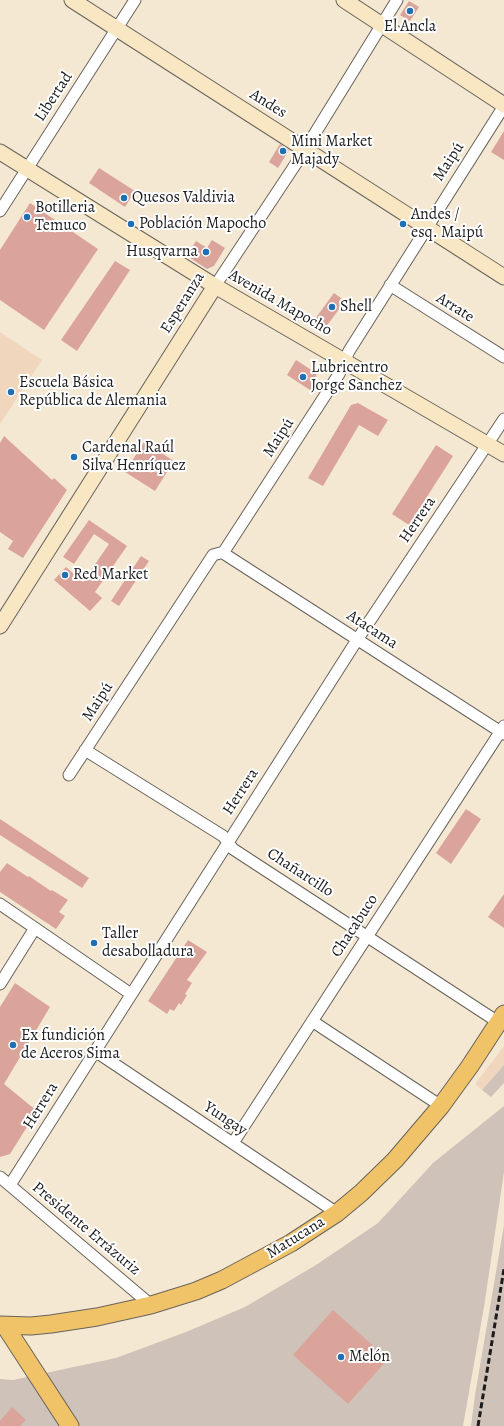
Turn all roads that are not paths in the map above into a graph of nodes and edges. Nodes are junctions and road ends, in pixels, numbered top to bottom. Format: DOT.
graph roads {
  1 [pos="72,0"];
  2 [pos="135,0"];
  3 [pos="344,0"];
  4 [pos="397,0"];
  5 [pos="382,24"];
  6 [pos="116,29"];
  7 [pos="504,106"];
  8 [pos="305,149"];
  9 [pos="0,152"];
  10 [pos="26,169"];
  11 [pos="0,211"];
  12 [pos="426,228"];
  13 [pos="504,277"];
  14 [pos="390,285"];
  15 [pos="215,286"];
  16 [pos="504,357"];
  17 [pos="345,361"];
  18 [pos="504,419"];
  19 [pos="488,445"];
  20 [pos="504,454"];
  21 [pos="223,553"];
  22 [pos="0,626"];
  23 [pos="357,640"];
  24 [pos="503,730"];
  25 [pos="85,750"];
  26 [pos="69,775"];
  27 [pos="228,843"];
  28 [pos="0,904"];
  29 [pos="35,928"];
  30 [pos="368,937"];
  31 [pos="0,984"];
  32 [pos="131,994"];
  33 [pos="501,1018"];
  34 [pos="312,1022"];
  35 [pos="95,1051"];
  36 [pos="441,1106"];
  37 [pos="233,1143"];
  38 [pos="0,1177"];
  39 [pos="10,1185"];
  40 [pos="337,1213"];
  41 [pos="151,1305"];
  42 [pos="2,1323"];
  43 [pos="70,1426"];
  1 -- 6 [label="main road, Andes"];
  2 -- 6 [label="street, Libertad"];
  3 -- 5 [label="main road"];
  4 -- 5 [label="street, Esperanza"];
  5 -- 7 [label="main road"];
  5 -- 8 [label="street, Esperanza"];
  6 -- 8 [label="main road, Andes"];
  6 -- 10 [label="street, Libertad"];
  7 -- 12 [label="street, Maipú"];
  8 -- 12 [label="main road, Andes"];
  8 -- 15 [label="street, Esperanza"];
  9 -- 10 [label="main road, Avenida Mapocho"];
  10 -- 11 [label="street, Libertad"];
  10 -- 15 [label="main road, Avenida Mapocho"];
  12 -- 13 [label="main road, Andes"];
  12 -- 14 [label="street, Maipú"];
  14 -- 16 [label="street, Arrate"];
  14 -- 17 [label="street, Maipú"];
  15 -- 17 [label="main road, Avenida Mapocho"];
  15 -- 22 [label="main road, Esperanza"];
  17 -- 19 [label="main road, Avenida Mapocho"];
  17 -- 21 [label="street, Maipú"];
  18 -- 19 [label="street, Herrera"];
  19 -- 20 [label="main road, Avenida Mapocho"];
  19 -- 23 [label="street, Herrera"];
  21 -- 23 [label="street, Atacama"];
  21 -- 25 [label="street, Maipú"];
  23 -- 24 [label="street, Atacama"];
  23 -- 27 [label="street, Herrera"];
  24 -- 30 [label="street, Chacabuco"];
  25 -- 26 [label="street, Maipú"];
  25 -- 27 [label="street, Chañarcillo"];
  27 -- 30 [label="street, Chañarcillo"];
  27 -- 32 [label="street, Herrera"];
  28 -- 29 [label="street"];
  29 -- 31 [label="street"];
  29 -- 32 [label="street"];
  30 -- 33 [label="street, Chañarcillo"];
  30 -- 34 [label="street, Chacabuco"];
  32 -- 35 [label="street, Herrera"];
  33 -- 36 [label="main road, Matucana"];
  34 -- 36 [label="street"];
  34 -- 37 [label="street, Chacabuco"];
  35 -- 37 [label="street, Yungay"];
  35 -- 39 [label="street, Herrera"];
  36 -- 40 [label="main road, Matucana"];
  37 -- 40 [label="street, Yungay"];
  38 -- 39 [label="street, Presidente Errázuriz"];
  39 -- 41 [label="street, Presidente Errázuriz"];
  40 -- 41 [label="main road, Matucana"];
  41 -- 42 [label="main road, Matucana"];
  42 -- 43 [label="main road"];
}
